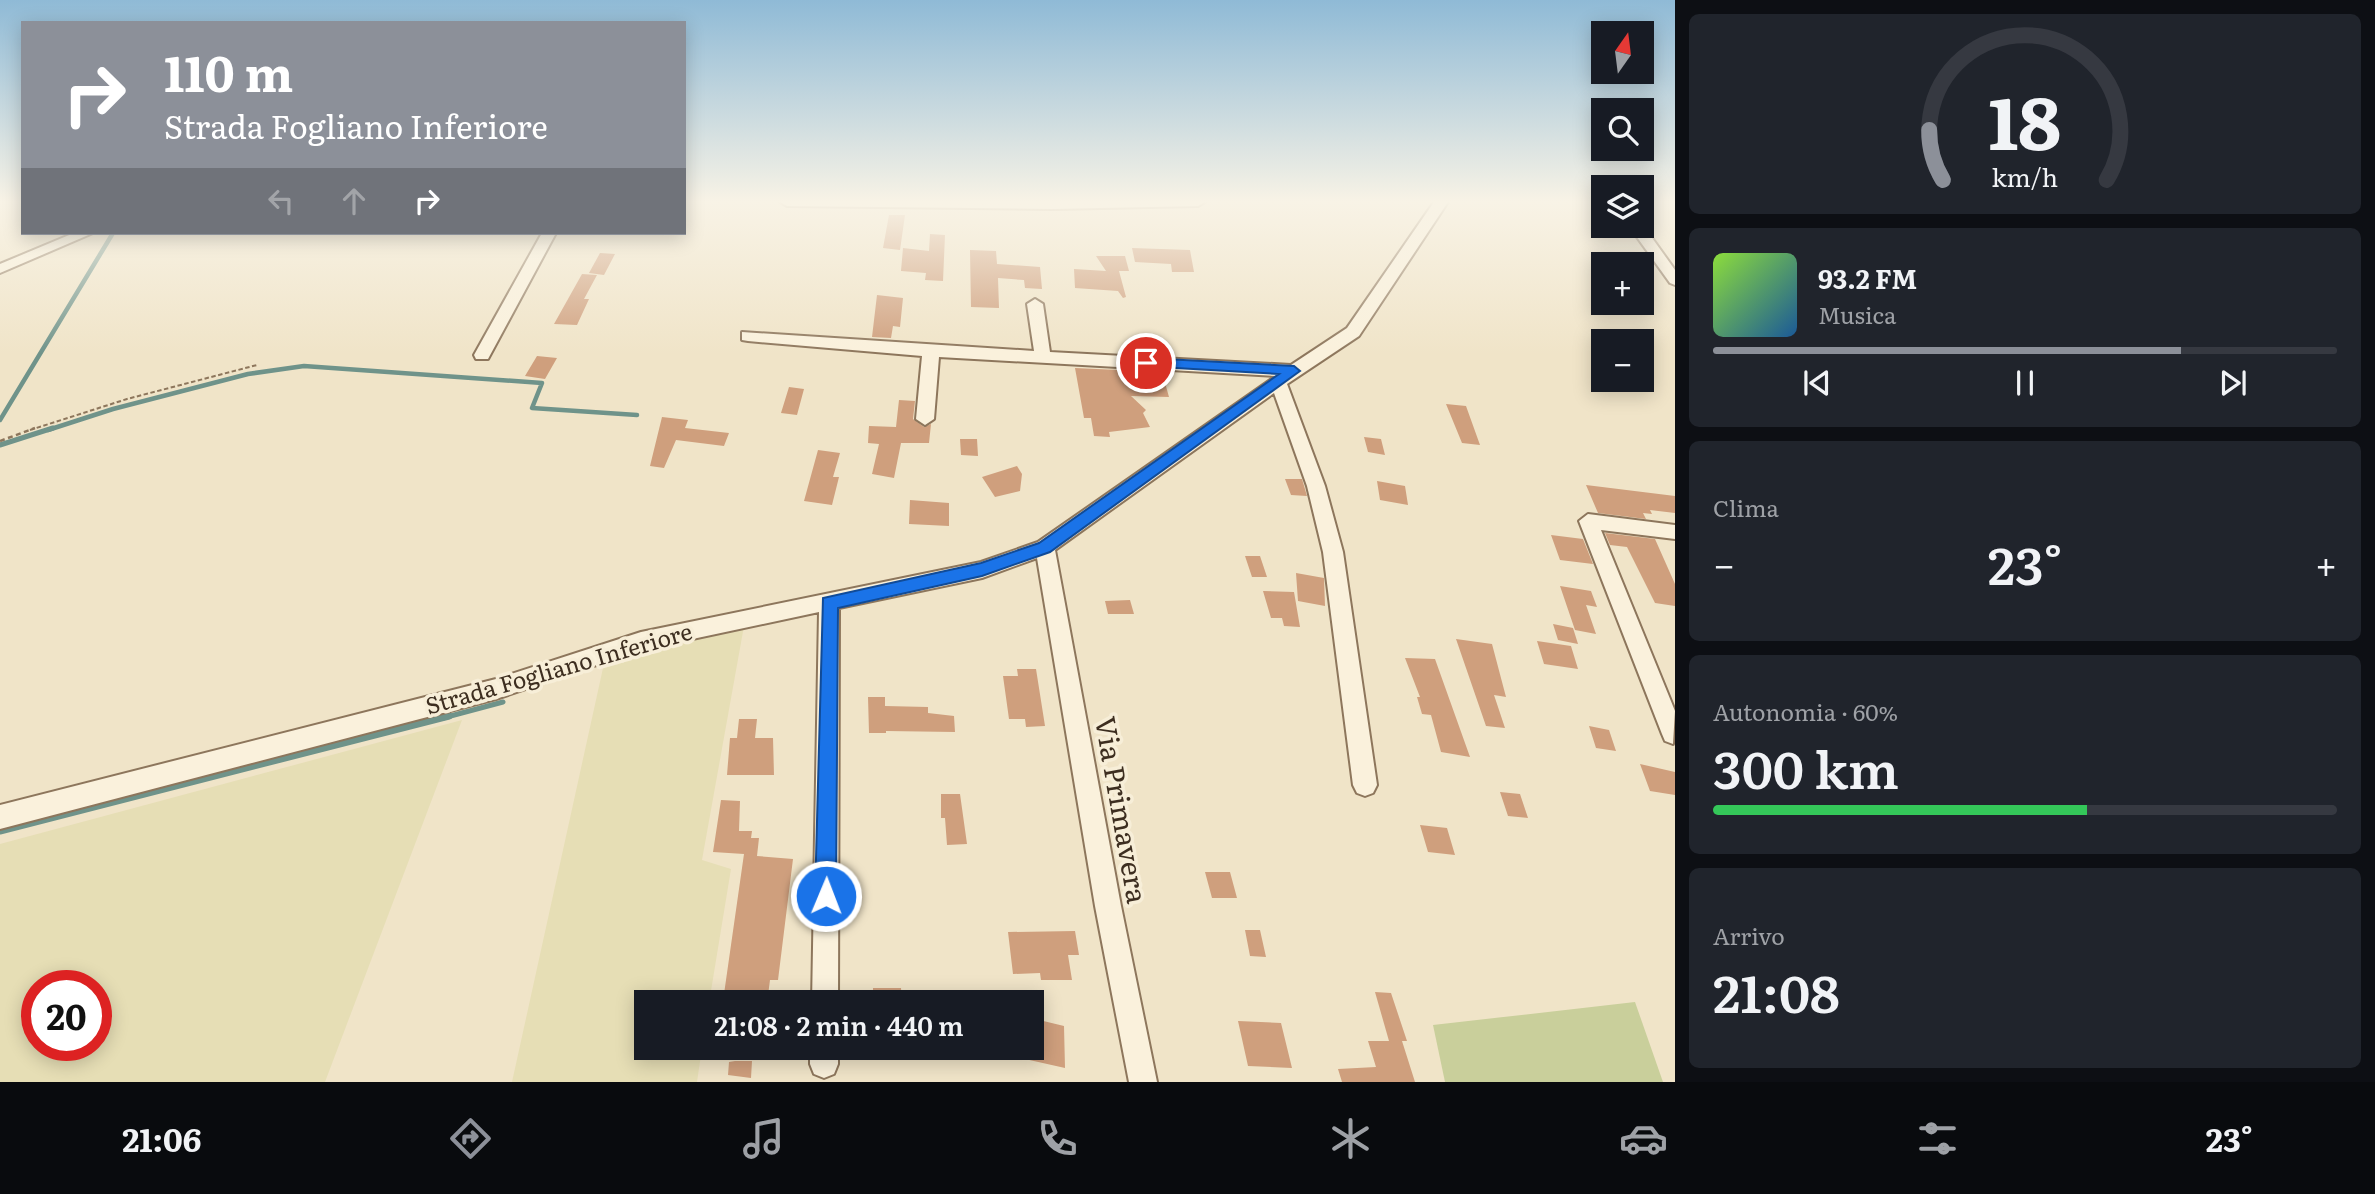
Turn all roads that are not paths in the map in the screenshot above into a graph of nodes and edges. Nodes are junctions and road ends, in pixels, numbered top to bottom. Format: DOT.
graph roads {
  1 [pos="39,252"];
  2 [pos="538,252"];
  3 [pos="1407,252"];
  4 [pos="1655,252"];
  5 [pos="0,269"];
  6 [pos="1675,280"];
  7 [pos="1035,304"];
  8 [pos="748,336"];
  9 [pos="931,351"];
  10 [pos="482,355"];
  11 [pos="1043,358"];
  12 [pos="1286,376"];
  13 [pos="925,419"];
  14 [pos="1675,532"];
  15 [pos="1045,547"];
  16 [pos="829,603"];
  17 [pos="1673,734"];
  18 [pos="1365,785"];
  19 [pos="0,817"];
  20 [pos="825,990"];
  21 [pos="1143,1082"];
  1 -- 5 [label="street"];
  2 -- 10 [label="street"];
  3 -- 12 [label="street, Strada Fogliano Inferiore"];
  4 -- 6 [label="street"];
  7 -- 11 [label="street"];
  8 -- 9 [label="street"];
  9 -- 11 [label="street"];
  9 -- 13 [label="street"];
  11 -- 12 [label="street"];
  12 -- 15 [label="street, Strada Fogliano Inferiore"];
  12 -- 18 [label="street"];
  14 -- 17 [label="street"];
  15 -- 16 [label="street, Strada Fogliano Inferiore"];
  15 -- 21 [label="street, Via Primavera"];
  16 -- 19 [label="street, Strada Fogliano Inferiore"];
  16 -- 20 [label="street"];
}
